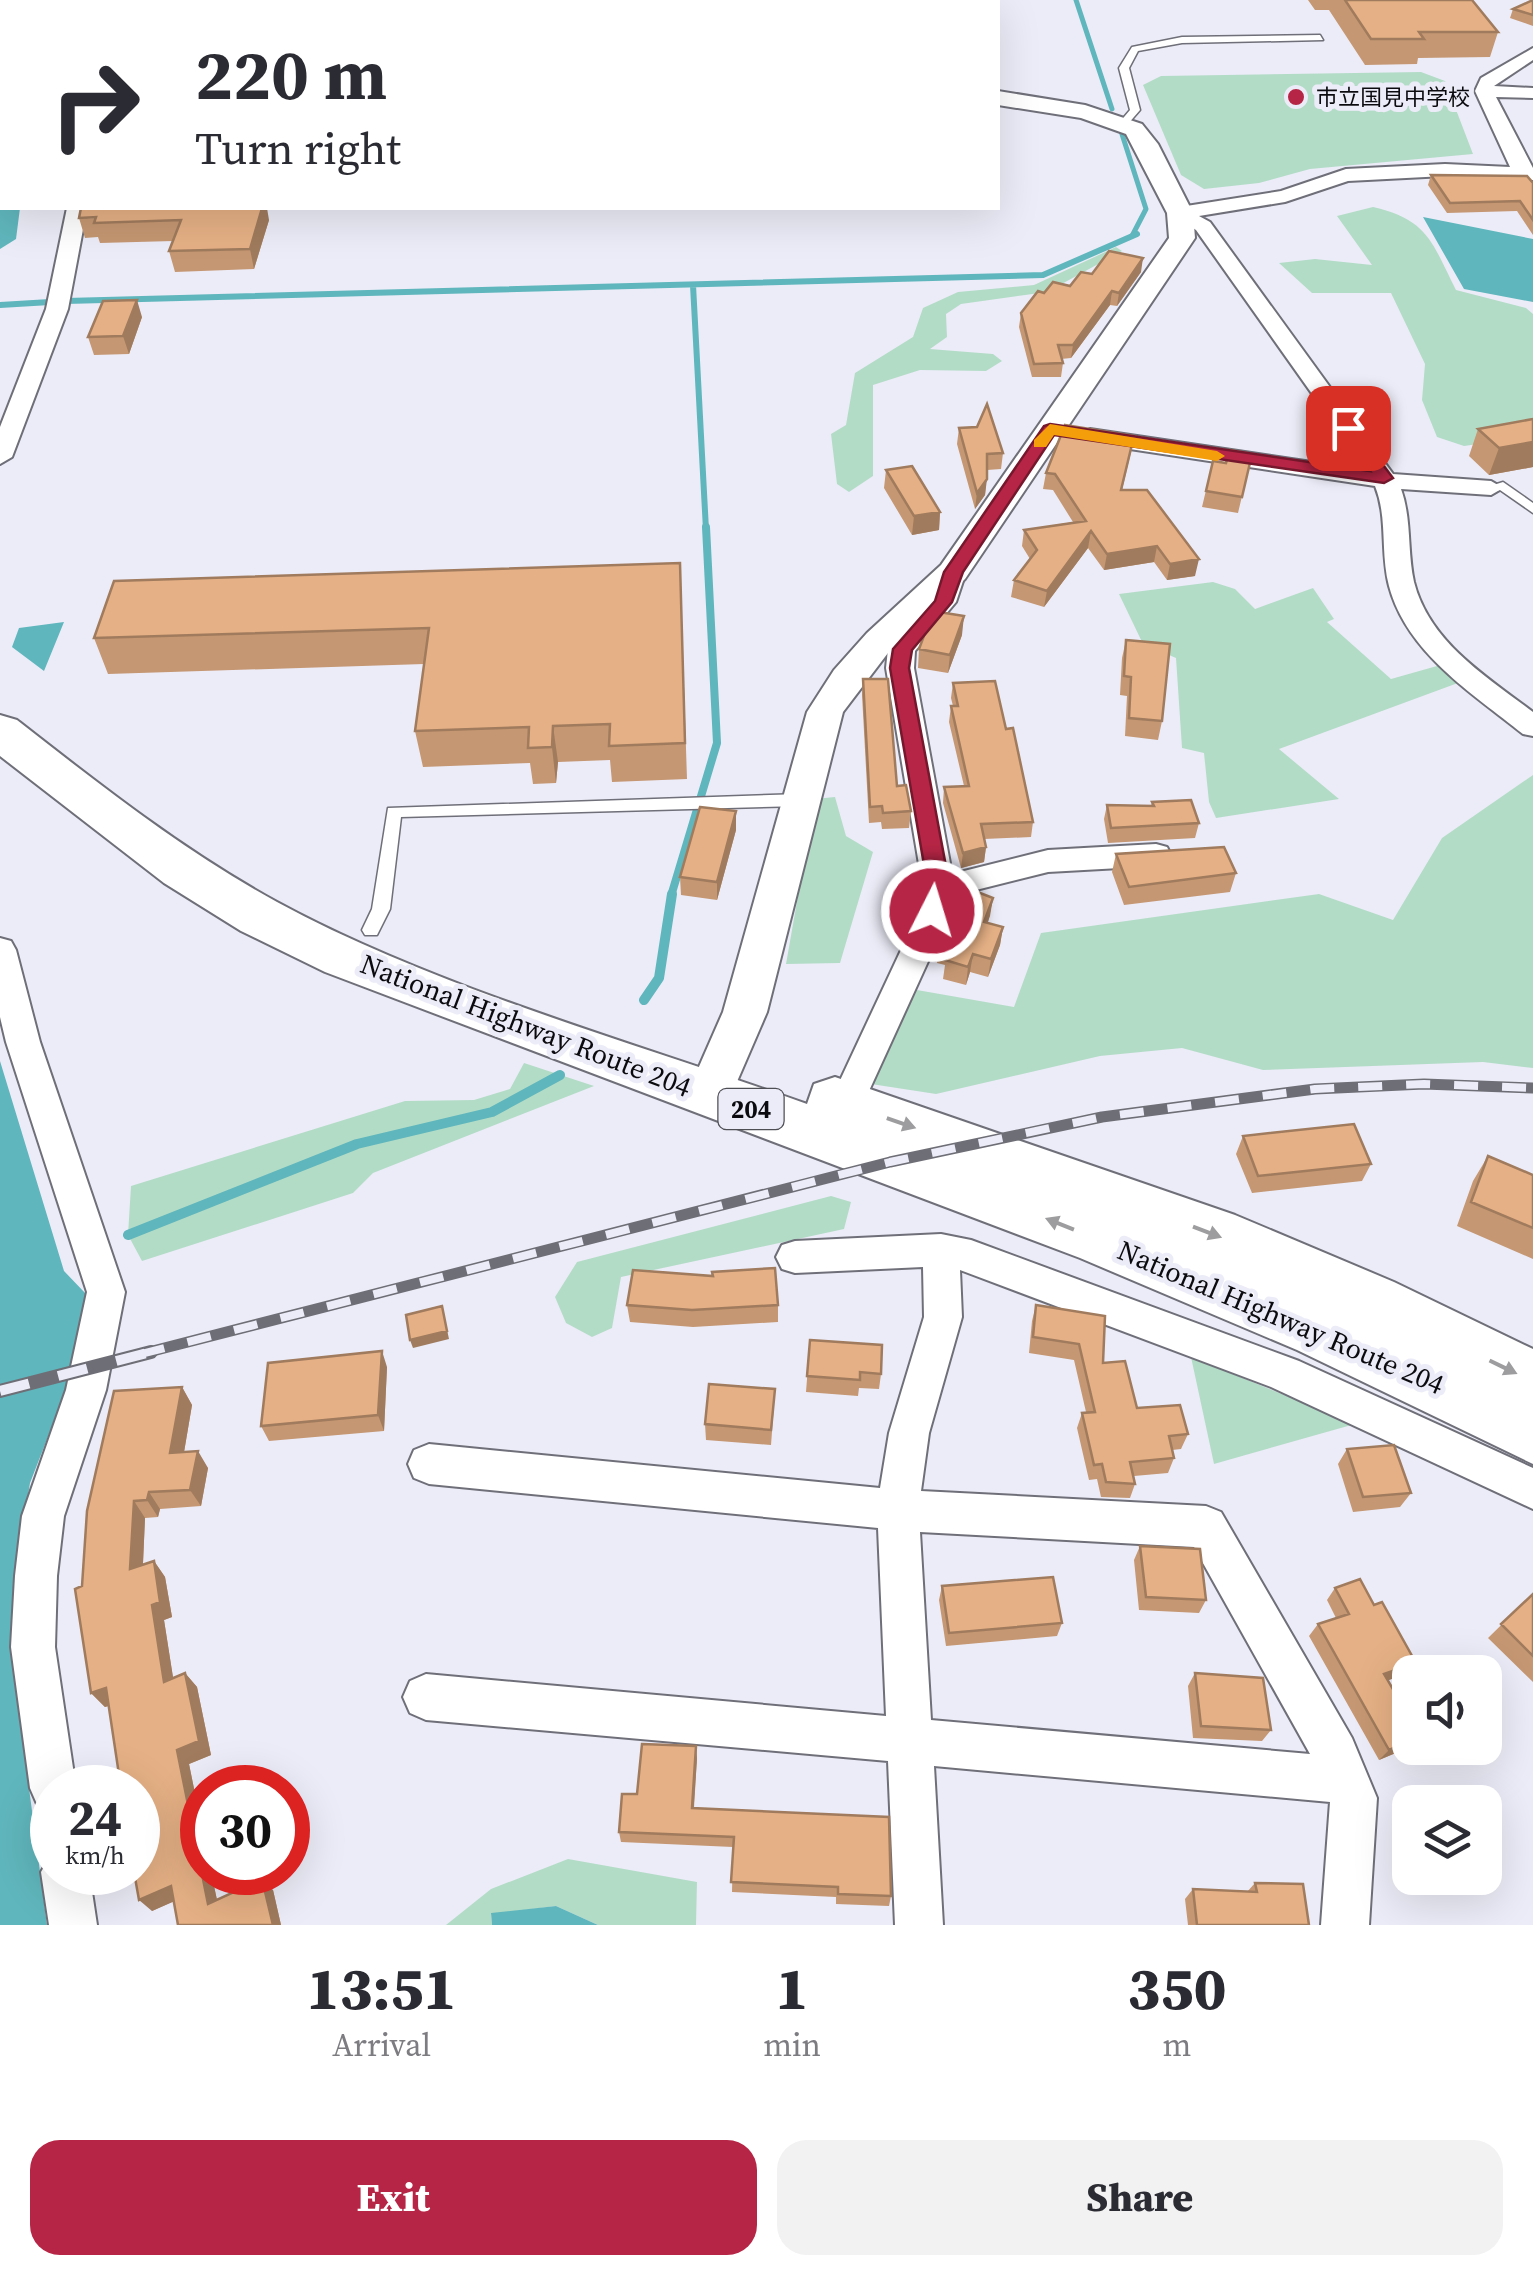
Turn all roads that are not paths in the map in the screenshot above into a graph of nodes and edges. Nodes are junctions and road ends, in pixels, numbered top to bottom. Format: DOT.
graph roads {
  1 [pos="1320,38"];
  2 [pos="1533,53"];
  3 [pos="1484,91"];
  4 [pos="1533,94"];
  5 [pos="1000,98"];
  6 [pos="1124,123"];
  7 [pos="1528,173"];
  8 [pos="77,210"];
  9 [pos="1180,213"];
  10 [pos="1050,429"];
  11 [pos="0,457"];
  12 [pos="1384,478"];
  13 [pos="1491,488"];
  14 [pos="1533,510"];
  15 [pos="954,572"];
  16 [pos="0,691"];
  17 [pos="1533,727"];
  18 [pos="0,731"];
  19 [pos="801,800"];
  20 [pos="1185,854"];
  21 [pos="939,888"];
  22 [pos="371,930"];
  23 [pos="0,950"];
  24 [pos="717,1079"];
  25 [pos="846,1104"];
  26 [pos="941,1250"];
  27 [pos="795,1257"];
  28 [pos="1533,1382"];
  29 [pos="1533,1432"];
  30 [pos="428,1464"];
  31 [pos="1533,1489"];
  32 [pos="898,1510"];
  33 [pos="426,1697"];
  34 [pos="912,1740"];
  35 [pos="50,1765"];
  36 [pos="1346,1780"];
  37 [pos="68,1895"];
  38 [pos="73,1925"];
  39 [pos="919,1925"];
  40 [pos="1345,1925"];
  1 -- 6 [label="lane"];
  2 -- 3 [label="street"];
  3 -- 4 [label="street"];
  3 -- 7 [label="street"];
  5 -- 6 [label="street"];
  6 -- 9 [label="street"];
  7 -- 9 [label="street"];
  8 -- 11 [label="street"];
  9 -- 10 [label="street"];
  9 -- 12 [label="street"];
  10 -- 12 [label="street"];
  10 -- 15 [label="street"];
  12 -- 13 [label="street"];
  12 -- 17 [label="street"];
  13 -- 14 [label="lane"];
  15 -- 19 [label="street"];
  15 -- 21 [label="street"];
  16 -- 22 [label="highway, National Highway Route 204 / 204"];
  18 -- 24 [label="highway, National Highway Route 204 / 204"];
  19 -- 22 [label="lane"];
  19 -- 24 [label="street"];
  20 -- 21 [label="street"];
  21 -- 25 [label="street"];
  22 -- 24 [label="highway, National Highway Route 204 / 204"];
  23 -- 35 [label="street"];
  24 -- 25 [label="highway, National Highway Route 204 / 204"];
  29 -- 24 [label="highway, National Highway Route 204 / 204, one-way"];
  25 -- 28 [label="highway, National Highway Route 204 / 204, one-way"];
  26 -- 27 [label="street"];
  26 -- 31 [label="street"];
  26 -- 32 [label="street"];
  30 -- 32 [label="street"];
  32 -- 34 [label="street"];
  32 -- 36 [label="street"];
  33 -- 34 [label="street"];
  34 -- 36 [label="street"];
  34 -- 39 [label="street"];
  36 -- 40 [label="street"];
  37 -- 38 [label="street"];
}
